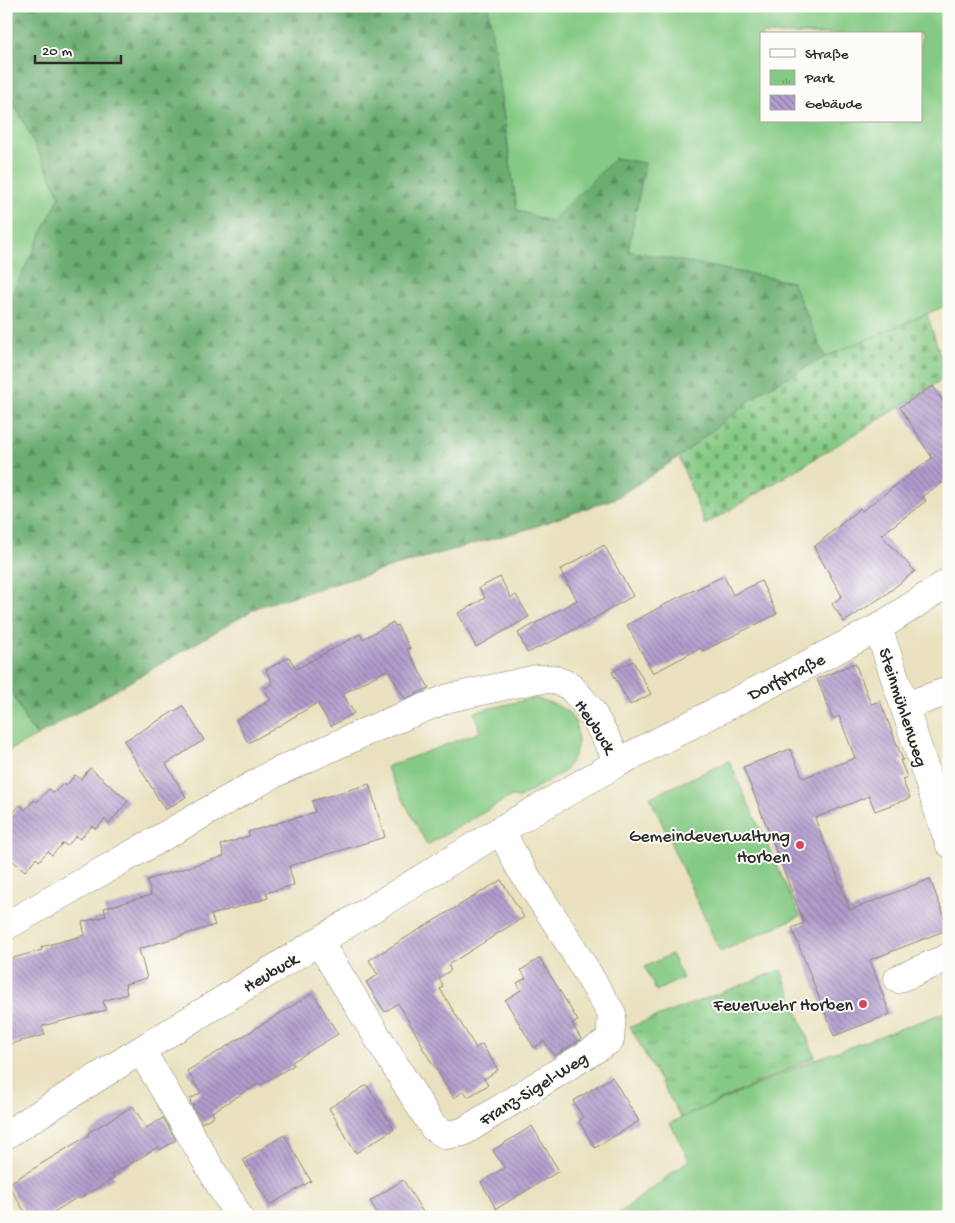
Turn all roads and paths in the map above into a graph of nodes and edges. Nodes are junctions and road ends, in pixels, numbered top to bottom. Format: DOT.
graph roads {
  1 [pos="946,591"];
  2 [pos="878,628"];
  3 [pos="949,691"];
  4 [pos="905,706"];
  5 [pos="619,762"];
  6 [pos="500,830"];
  7 [pos="949,843"];
  8 [pos="6,926"];
  9 [pos="318,942"];
  10 [pos="949,957"];
  11 [pos="898,979"];
  12 [pos="141,1050"];
  13 [pos="6,1135"];
  14 [pos="239,1217"];
  1 -- 2 [label="street, Dorfstraße"];
  2 -- 4 [label="street, Steinmühlenweg"];
  2 -- 5 [label="street, Dorfstraße"];
  3 -- 4 [label="street"];
  4 -- 7 [label="street, Steinmühlenweg"];
  5 -- 6 [label="street, Heubuck"];
  5 -- 8 [label="street, Heubuck"];
  6 -- 9 [label="street, Heubuck"];
  6 -- 9 [label="street, Franz-Sigel-Weg"];
  9 -- 12 [label="street, Heubuck"];
  10 -- 11 [label="street"];
  12 -- 13 [label="street, Heubuck"];
  12 -- 14 [label="street"];
}
